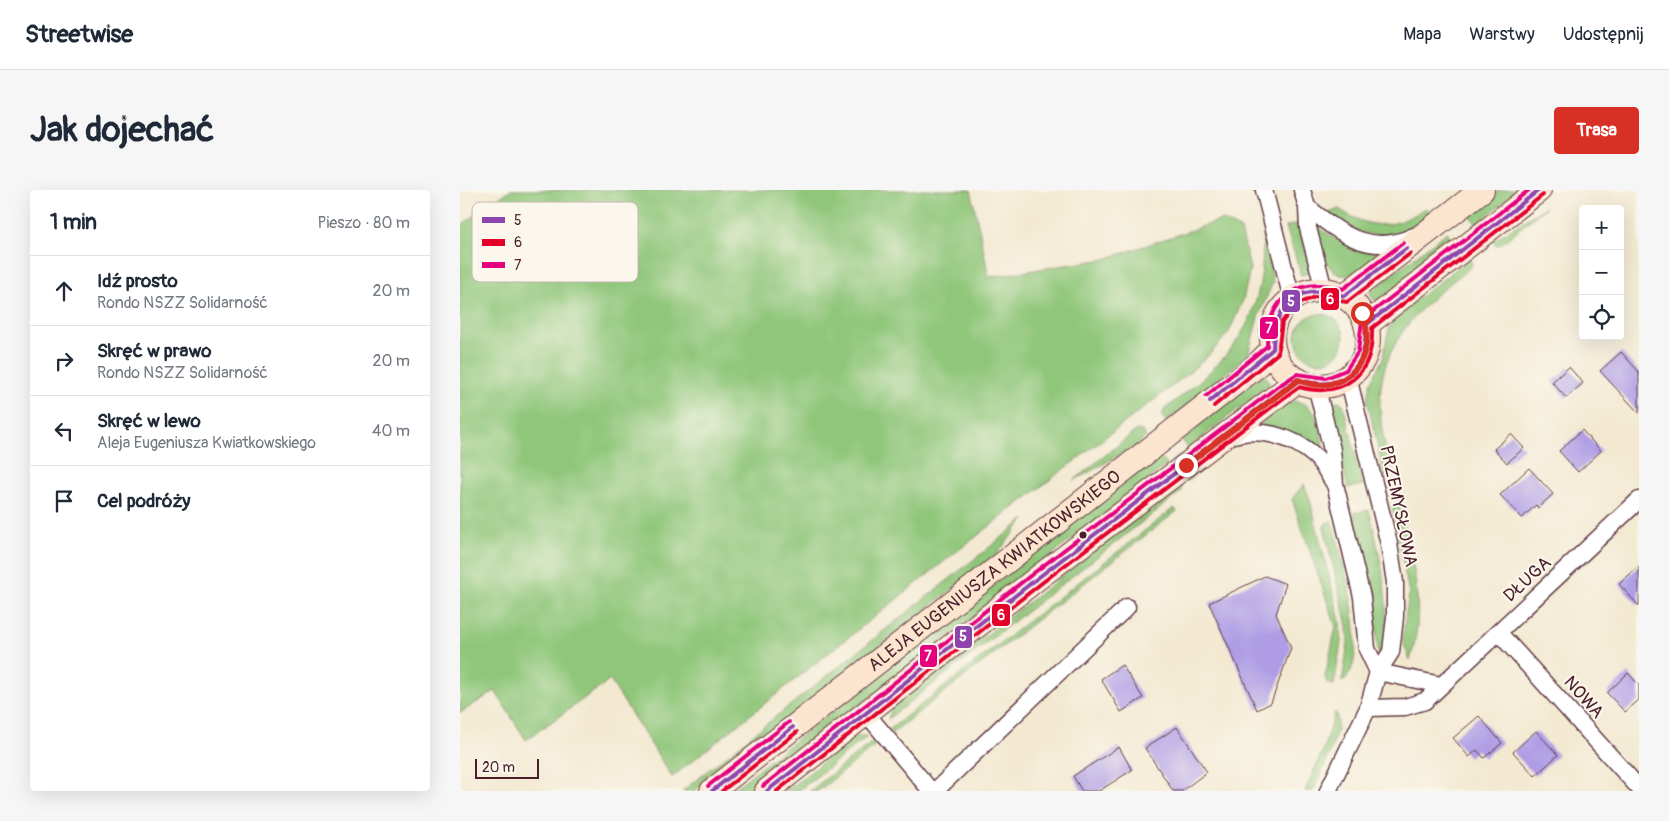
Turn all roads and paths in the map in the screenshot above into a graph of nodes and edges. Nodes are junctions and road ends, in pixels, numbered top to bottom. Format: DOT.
graph roads {
  1 [pos="1264,190"];
  2 [pos="1302,190"];
  3 [pos="1482,190"];
  4 [pos="1539,190"];
  5 [pos="1307,207"];
  6 [pos="1434,227"];
  7 [pos="1334,293"];
  8 [pos="1292,299"];
  9 [pos="1366,325"];
  10 [pos="1274,349"];
  11 [pos="1348,377"];
  12 [pos="1307,383"];
  13 [pos="1211,446"];
  14 [pos="1335,484"];
  15 [pos="1639,500"];
  16 [pos="1127,607"];
  17 [pos="1499,633"];
  18 [pos="1378,672"];
  19 [pos="1441,686"];
  20 [pos="1368,708"];
  21 [pos="866,713"];
  22 [pos="1639,788"];
  23 [pos="712,791"];
  24 [pos="767,791"];
  25 [pos="931,791"];
  26 [pos="935,791"];
  27 [pos="1328,791"];
  1 -- 8 [label="street"];
  2 -- 5 [label="street"];
  3 -- 6 [label="street"];
  4 -- 9 [label="street"];
  5 -- 6 [label="street"];
  5 -- 7 [label="street"];
  6 -- 7 [label="street"];
  7 -- 8 [label="street"];
  7 -- 9 [label="street"];
  8 -- 10 [label="street"];
  9 -- 11 [label="street"];
  10 -- 12 [label="street"];
  10 -- 23 [label="street, ALEJA EUGENIUSZA KWIATKOWSKIEGO"];
  11 -- 12 [label="street"];
  11 -- 18 [label="street, PRZEMYSŁOWA"];
  12 -- 13 [label="street, ALEJA EUGENIUSZA KWIATKOWSKIEGO"];
  12 -- 14 [label="street"];
  13 -- 14 [label="street"];
  13 -- 21 [label="street, ALEJA EUGENIUSZA KWIATKOWSKIEGO"];
  14 -- 18 [label="street"];
  15 -- 17 [label="street, DŁUGA"];
  16 -- 26 [label="street"];
  17 -- 19 [label="street, DŁUGA"];
  17 -- 22 [label="street, NOWA"];
  18 -- 19 [label="street"];
  18 -- 20 [label="street, PRZEMYSŁOWA"];
  19 -- 20 [label="street, DŁUGA"];
  20 -- 27 [label="street, PRZEMYSŁOWA"];
  21 -- 24 [label="street, ALEJA EUGENIUSZA KWIATKOWSKIEGO"];
  21 -- 25 [label="street"];
}
